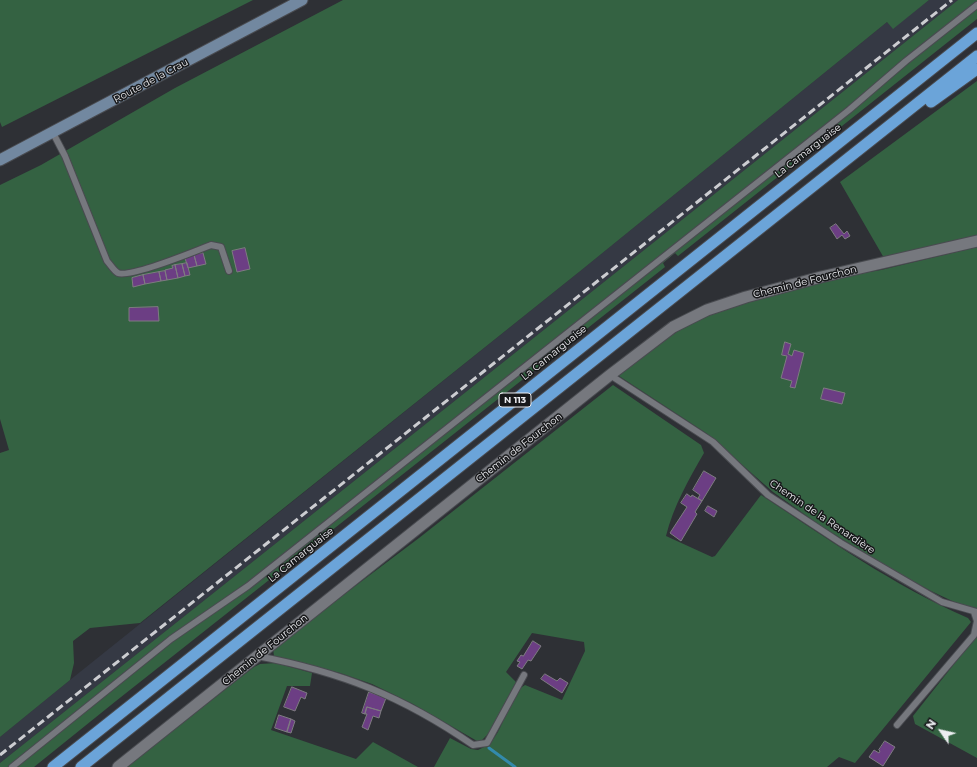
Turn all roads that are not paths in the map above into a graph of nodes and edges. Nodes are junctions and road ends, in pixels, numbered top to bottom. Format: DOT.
graph roads {
  1 [pos="302,0"];
  2 [pos="977,5"];
  3 [pos="977,33"];
  4 [pos="977,56"];
  5 [pos="977,68"];
  6 [pos="54,133"];
  7 [pos="0,160"];
  8 [pos="820,181"];
  9 [pos="977,241"];
  10 [pos="229,271"];
  11 [pos="610,375"];
  12 [pos="976,612"];
  13 [pos="257,656"];
  14 [pos="524,675"];
  15 [pos="897,725"];
  16 [pos="12,767"];
  17 [pos="53,767"];
  18 [pos="81,767"];
  19 [pos="118,767"];
  1 -- 6 [label="main road, Route de la Crau"];
  2 -- 16 [label="lane"];
  3 -- 17 [label="highway, La Camarguaise / N 113"];
  4 -- 8 [label="highway, N 113"];
  5 -- 8 [label="highway"];
  6 -- 7 [label="main road, Route de la Crau"];
  6 -- 10 [label="lane"];
  8 -- 18 [label="highway, N 113"];
  9 -- 11 [label="street, Chemin de Fourchon"];
  11 -- 12 [label="lane, Chemin de la Renardière"];
  11 -- 13 [label="street, Chemin de Fourchon"];
  12 -- 15 [label="lane"];
  13 -- 14 [label="lane"];
  13 -- 19 [label="street, Chemin de Fourchon"];
}
